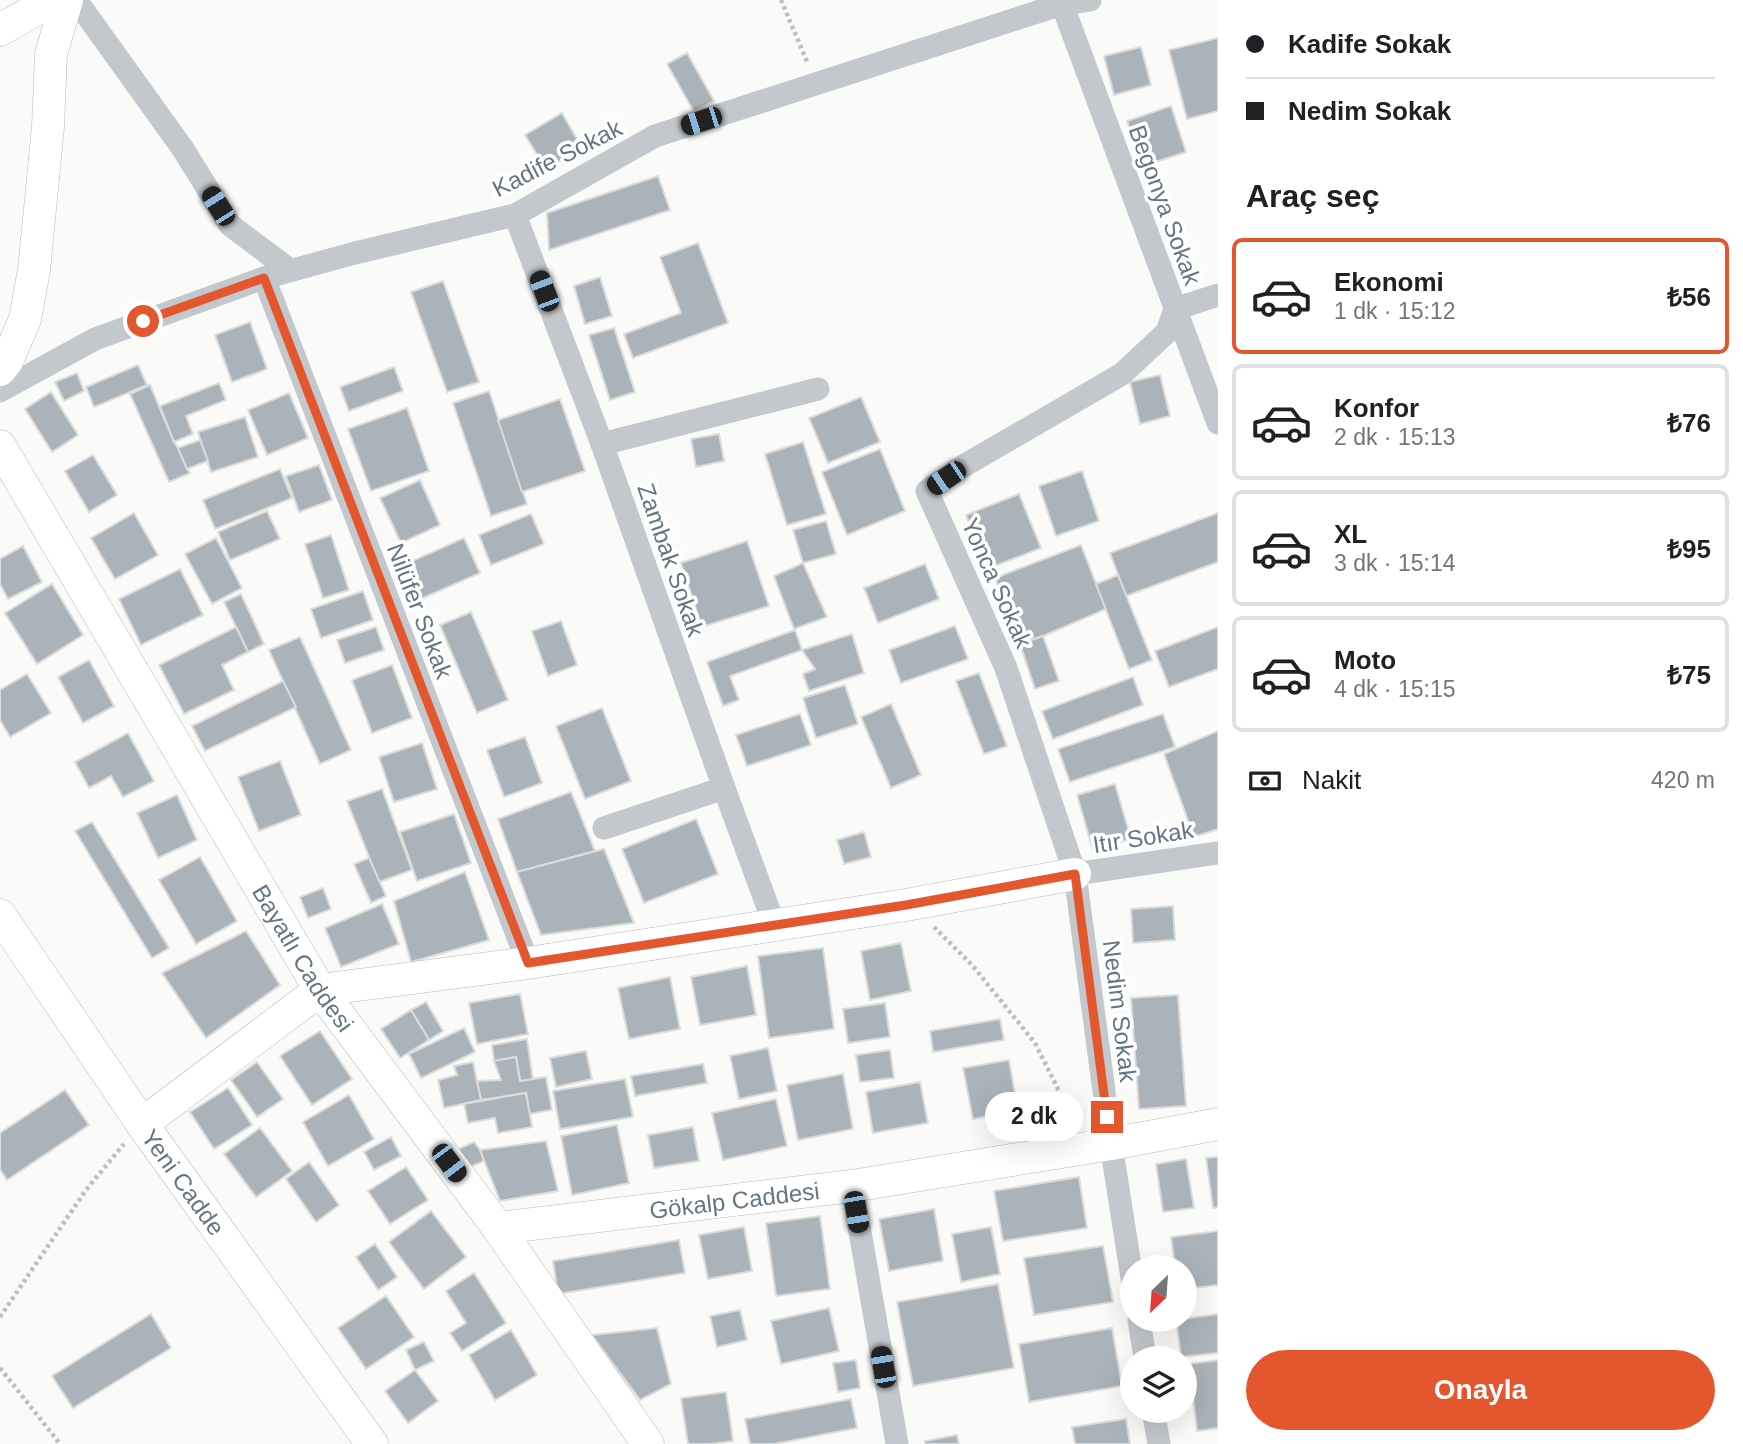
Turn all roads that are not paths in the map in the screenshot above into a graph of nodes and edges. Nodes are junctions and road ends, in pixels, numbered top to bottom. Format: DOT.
graph roads {
  1 [pos="53,0"];
  2 [pos="66,0"];
  3 [pos="76,0"];
  4 [pos="1090,0"];
  5 [pos="1062,4"];
  6 [pos="0,30"];
  7 [pos="515,215"];
  8 [pos="290,270"];
  9 [pos="264,278"];
  10 [pos="1218,295"];
  11 [pos="1175,309"];
  12 [pos="0,370"];
  13 [pos="818,389"];
  14 [pos="0,391"];
  15 [pos="1218,423"];
  16 [pos="602,444"];
  17 [pos="0,446"];
  18 [pos="724,788"];
  19 [pos="604,828"];
  20 [pos="1218,853"];
  21 [pos="1075,874"];
  22 [pos="0,915"];
  23 [pos="774,924"];
  24 [pos="528,963"];
  25 [pos="320,990"];
  26 [pos="142,1124"];
  27 [pos="1218,1124"];
  28 [pos="1111,1144"];
  29 [pos="852,1186"];
  30 [pos="498,1228"];
  31 [pos="1128,1255"];
  32 [pos="1155,1423"];
  33 [pos="372,1444"];
  34 [pos="648,1444"];
  35 [pos="897,1444"];
  36 [pos="1158,1444"];
  1 -- 6 [label="street"];
  2 -- 12 [label="street"];
  3 -- 8 [label="street"];
  4 -- 5 [label="street, Kadife Sokak"];
  5 -- 7 [label="street, Kadife Sokak"];
  5 -- 11 [label="street, Begonya Sokak"];
  7 -- 8 [label="street, Kadife Sokak"];
  7 -- 16 [label="street, Zambak Sokak"];
  8 -- 9 [label="street, Kadife Sokak"];
  9 -- 14 [label="street, Kadife Sokak"];
  9 -- 24 [label="street, Nilüfer Sokak"];
  10 -- 11 [label="street"];
  11 -- 15 [label="street, Begonya Sokak"];
  11 -- 21 [label="street, Yonca Sokak"];
  13 -- 16 [label="street"];
  16 -- 18 [label="street, Zambak Sokak"];
  17 -- 25 [label="street, Bayatlı Caddesi"];
  18 -- 19 [label="street"];
  18 -- 23 [label="street, Zambak Sokak"];
  20 -- 21 [label="street, Itır Sokak"];
  21 -- 23 [label="street"];
  21 -- 28 [label="street, Nedim Sokak"];
  22 -- 26 [label="street, Yeni Cadde"];
  23 -- 24 [label="street"];
  24 -- 25 [label="street"];
  25 -- 26 [label="street"];
  25 -- 30 [label="street, Bayatlı Caddesi"];
  26 -- 33 [label="street, Yeni Cadde"];
  27 -- 28 [label="street, Gökalp Caddesi"];
  28 -- 29 [label="street, Gökalp Caddesi"];
  28 -- 31 [label="street, Nedim Sokak"];
  29 -- 30 [label="street, Gökalp Caddesi"];
  29 -- 35 [label="street"];
  30 -- 34 [label="street, Bayatlı Caddesi"];
  32 -- 36 [label="street"];
}
